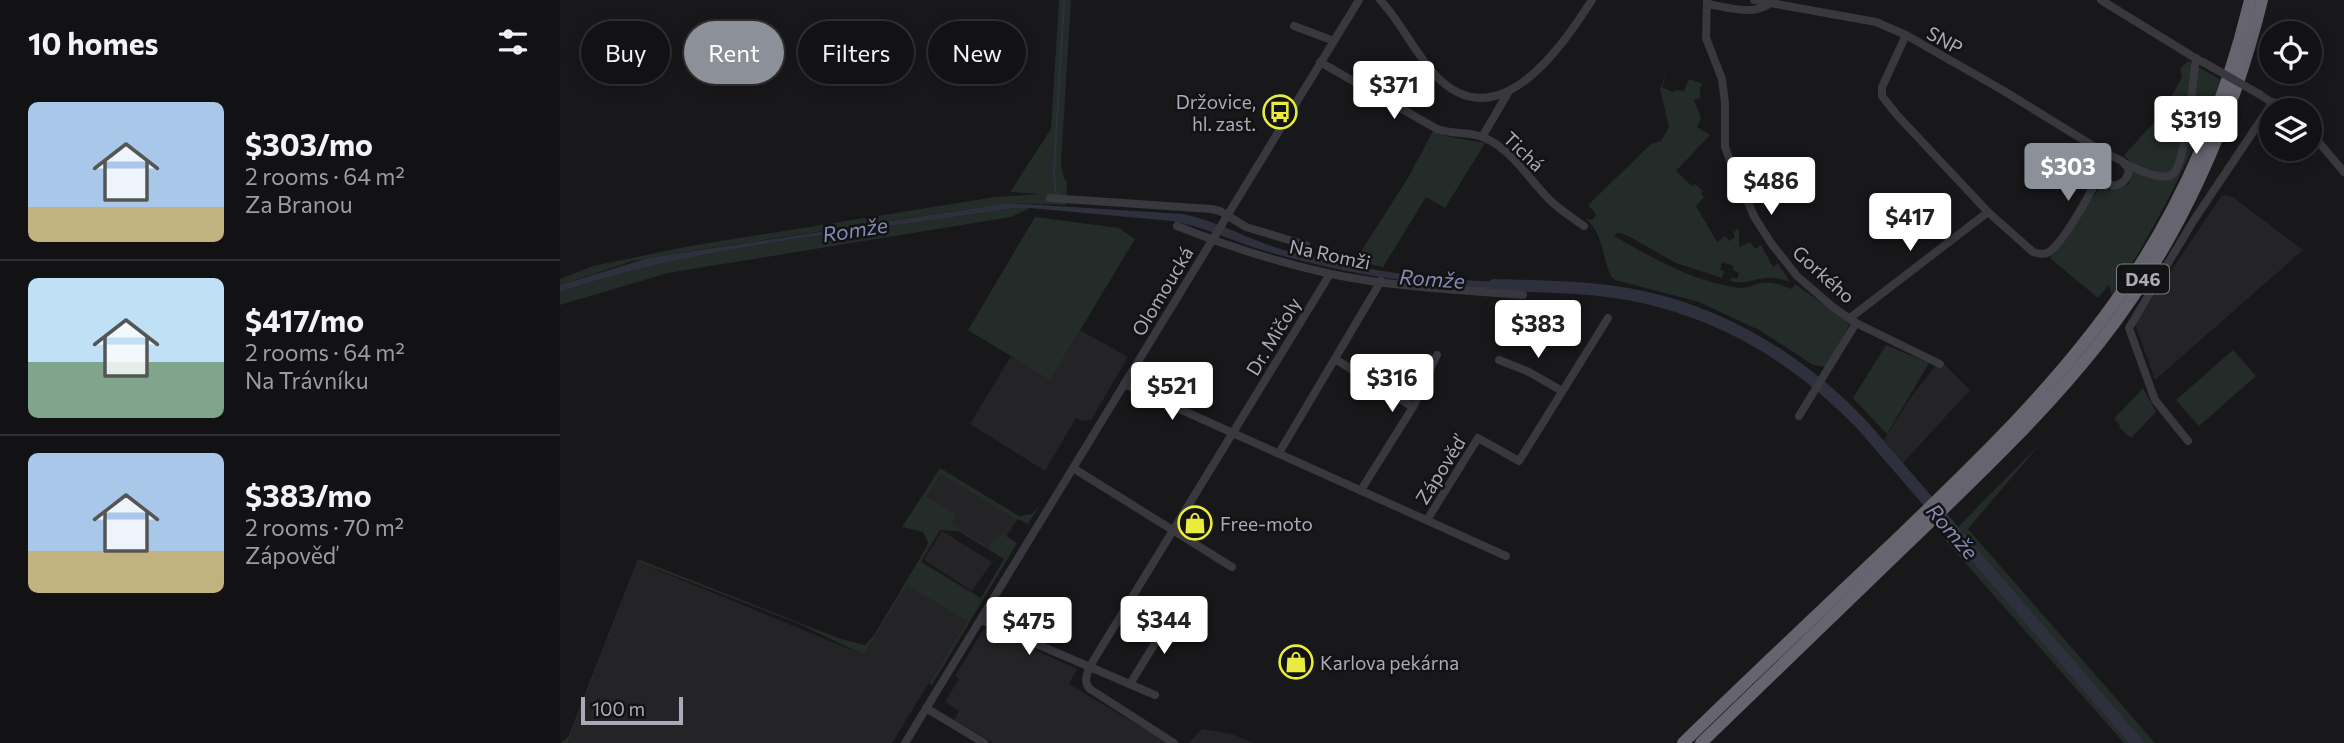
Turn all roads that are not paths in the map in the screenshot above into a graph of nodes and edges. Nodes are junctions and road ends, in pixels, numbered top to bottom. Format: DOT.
graph roads {
  1 [pos="1359,0"];
  2 [pos="1380,0"];
  3 [pos="1592,0"];
  4 [pos="1754,0"];
  5 [pos="2101,0"];
  6 [pos="2250,0"];
  7 [pos="2262,0"];
  8 [pos="1707,2"];
  9 [pos="1769,4"];
  10 [pos="1294,26"];
  11 [pos="1906,35"];
  12 [pos="1334,41"];
  13 [pos="2200,60"];
  14 [pos="1320,62"];
  15 [pos="1508,93"];
  16 [pos="2266,98"];
  17 [pos="2259,123"];
  18 [pos="1482,137"];
  19 [pos="2322,144"];
  20 [pos="2103,152"];
  21 [pos="2126,164"];
  22 [pos="2104,169"];
  23 [pos="2344,172"];
  24 [pos="1050,198"];
  25 [pos="1988,212"];
  26 [pos="1225,218"];
  27 [pos="1177,226"];
  28 [pos="1584,226"];
  29 [pos="1212,240"];
  30 [pos="1306,245"];
  31 [pos="1330,274"];
  32 [pos="1381,281"];
  33 [pos="1523,295"];
  34 [pos="1608,318"];
  35 [pos="1853,320"];
  36 [pos="1437,355"];
  37 [pos="1335,359"];
  38 [pos="1499,360"];
  39 [pos="1940,364"];
  40 [pos="1124,384"];
  41 [pos="1562,391"];
  42 [pos="1413,407"];
  43 [pos="1799,416"];
  44 [pos="1233,433"];
  45 [pos="2188,441"];
  46 [pos="1279,453"];
  47 [pos="1073,468"];
  48 [pos="1362,490"];
  49 [pos="1941,504"];
  50 [pos="1930,514"];
  51 [pos="1427,520"];
  52 [pos="1174,531"];
  53 [pos="1506,556"];
  54 [pos="1232,567"];
  55 [pos="1173,614"];
  56 [pos="981,620"];
  57 [pos="1090,666"];
  58 [pos="1130,684"];
  59 [pos="1155,695"];
  60 [pos="926,708"];
  61 [pos="905,743"];
  62 [pos="984,743"];
  63 [pos="1173,743"];
  64 [pos="1683,743"];
  65 [pos="1704,743"];
  1 -- 12 [label="street, Olomoucká"];
  2 -- 15 [label="street"];
  3 -- 15 [label="street"];
  4 -- 9 [label="street, SNP"];
  5 -- 13 [label="street"];
  6 -- 49 [label="highway, D46"];
  7 -- 49 [label="highway, D46"];
  8 -- 9 [label="street"];
  8 -- 35 [label="street, Gorkého"];
  9 -- 11 [label="street, SNP"];
  10 -- 12 [label="street"];
  11 -- 20 [label="street, SNP"];
  11 -- 25 [label="street"];
  12 -- 14 [label="street, Olomoucká"];
  13 -- 16 [label="street, bridge"];
  13 -- 21 [label="street, SNP"];
  14 -- 18 [label="street, Tichá"];
  14 -- 26 [label="street, Olomoucká"];
  15 -- 18 [label="street"];
  17 -- 45 [label="street"];
  18 -- 28 [label="street, Tichá"];
  19 -- 23 [label="street"];
  20 -- 21 [label="street, SNP"];
  20 -- 22 [label="street"];
  21 -- 22 [label="street"];
  22 -- 25 [label="street"];
  24 -- 26 [label="street, Na Romži"];
  25 -- 35 [label="street"];
  26 -- 29 [label="street, Olomoucká"];
  26 -- 30 [label="street, Na Romži"];
  27 -- 29 [label="street, Na Romži"];
  29 -- 31 [label="street, Na Romži"];
  29 -- 40 [label="street, Olomoucká"];
  31 -- 32 [label="street, Na Romži"];
  31 -- 44 [label="street, Dr. Mičoly"];
  32 -- 33 [label="street, Na Romži"];
  32 -- 37 [label="street"];
  34 -- 41 [label="street, Zápověď"];
  35 -- 39 [label="street, Gorkého"];
  35 -- 43 [label="street"];
  36 -- 42 [label="street"];
  37 -- 42 [label="street"];
  37 -- 46 [label="street"];
  38 -- 41 [label="street"];
  40 -- 44 [label="street"];
  40 -- 47 [label="street, Olomoucká"];
  41 -- 51 [label="street, Zápověď"];
  42 -- 48 [label="street"];
  44 -- 46 [label="street"];
  44 -- 52 [label="street, Dr. Mičoly"];
  46 -- 48 [label="street"];
  47 -- 52 [label="street"];
  47 -- 56 [label="street, Olomoucká"];
  48 -- 51 [label="street"];
  49 -- 50 [label="highway, D46"];
  50 -- 64 [label="highway, D46"];
  50 -- 65 [label="highway, D46"];
  51 -- 53 [label="street"];
  52 -- 54 [label="street"];
  52 -- 57 [label="street, Dr. Mičoly"];
  55 -- 58 [label="street"];
  56 -- 57 [label="street"];
  56 -- 60 [label="street, Olomoucká"];
  57 -- 58 [label="street"];
  57 -- 63 [label="street"];
  58 -- 59 [label="street"];
  60 -- 61 [label="street, Olomoucká"];
  60 -- 62 [label="street"];
}
